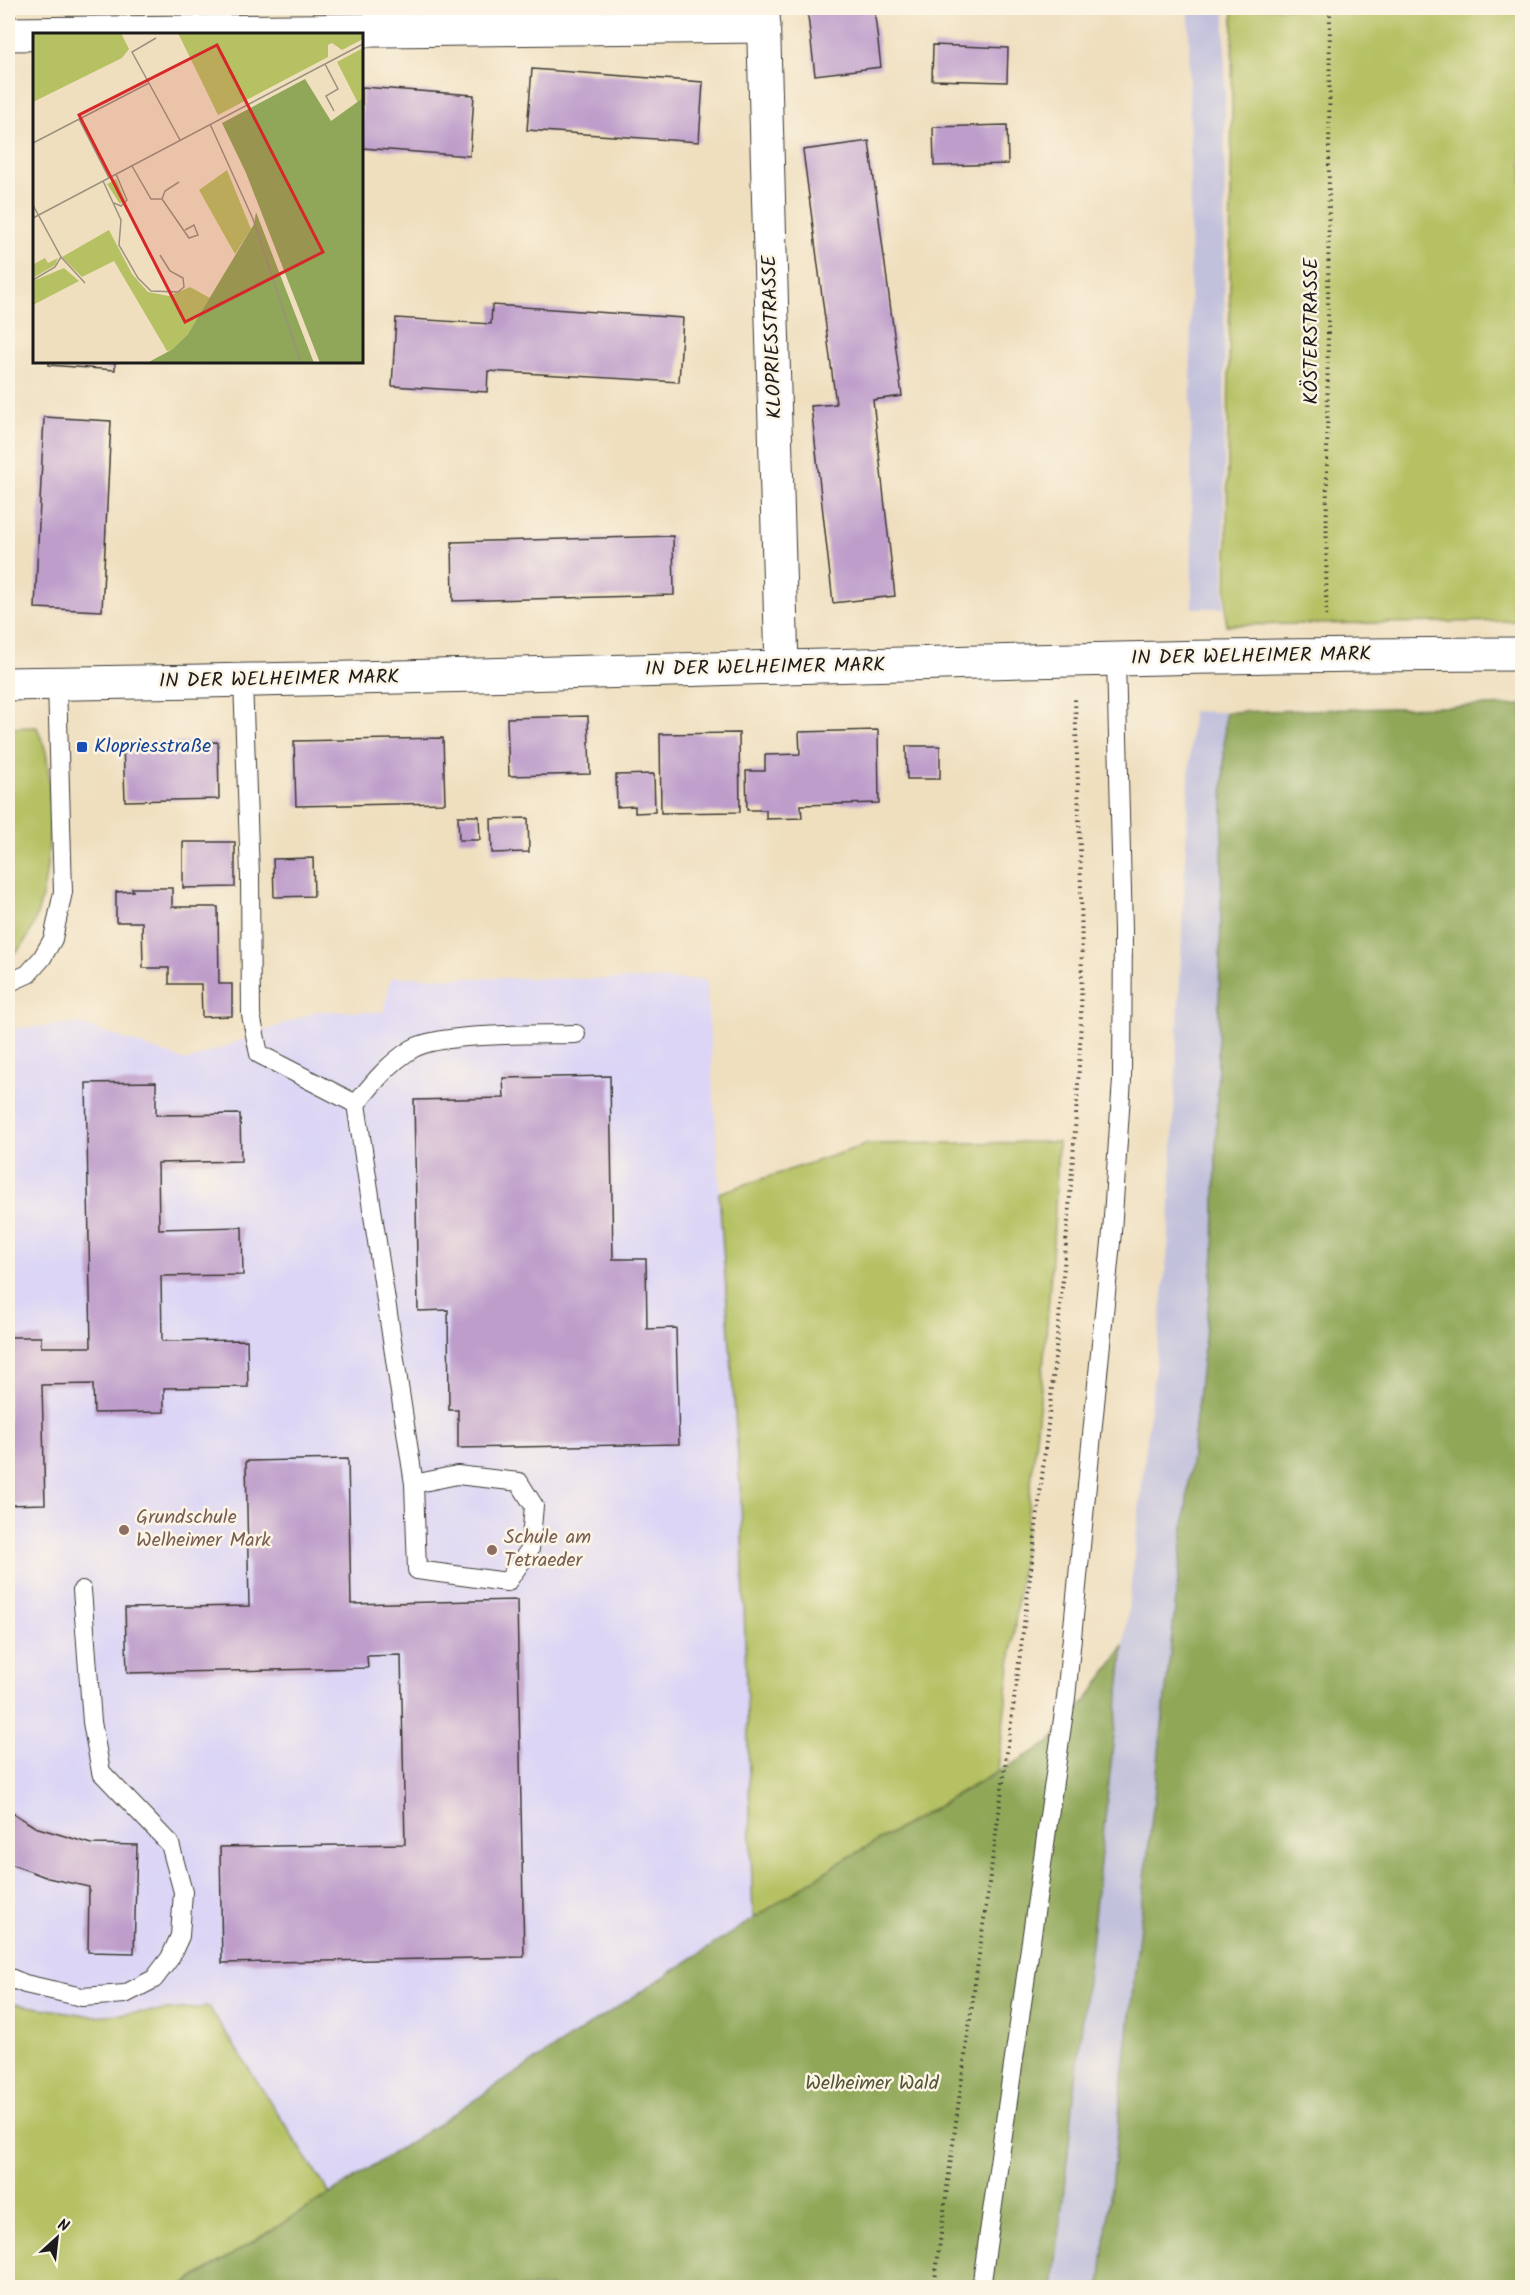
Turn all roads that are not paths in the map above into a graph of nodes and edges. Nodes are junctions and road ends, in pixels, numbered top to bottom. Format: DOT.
graph roads {
  1 [pos="763,17"];
  2 [pos="33,33"];
  3 [pos="52,33"];
  4 [pos="8,34"];
  5 [pos="1522,654"];
  6 [pos="1116,659"];
  7 [pos="782,667"];
  8 [pos="243,681"];
  9 [pos="8,684"];
  10 [pos="57,684"];
  11 [pos="8,984"];
  12 [pos="576,1034"];
  13 [pos="356,1104"];
  14 [pos="414,1484"];
  15 [pos="82,1590"];
  16 [pos="8,1977"];
  17 [pos="981,2288"];
  1 -- 3 [label="street"];
  1 -- 7 [label="street, KLOPRIESSTRASSE"];
  2 -- 4 [label="street"];
  5 -- 6 [label="street, IN DER WELHEIMER MARK"];
  6 -- 7 [label="street, IN DER WELHEIMER MARK"];
  6 -- 17 [label="lane"];
  7 -- 8 [label="street, IN DER WELHEIMER MARK"];
  8 -- 10 [label="street, IN DER WELHEIMER MARK"];
  8 -- 13 [label="lane"];
  9 -- 10 [label="street, IN DER WELHEIMER MARK"];
  10 -- 11 [label="lane"];
  12 -- 13 [label="lane"];
  13 -- 14 [label="lane"];
  14 -- 14 [label="lane"];
  15 -- 16 [label="lane"];
}
